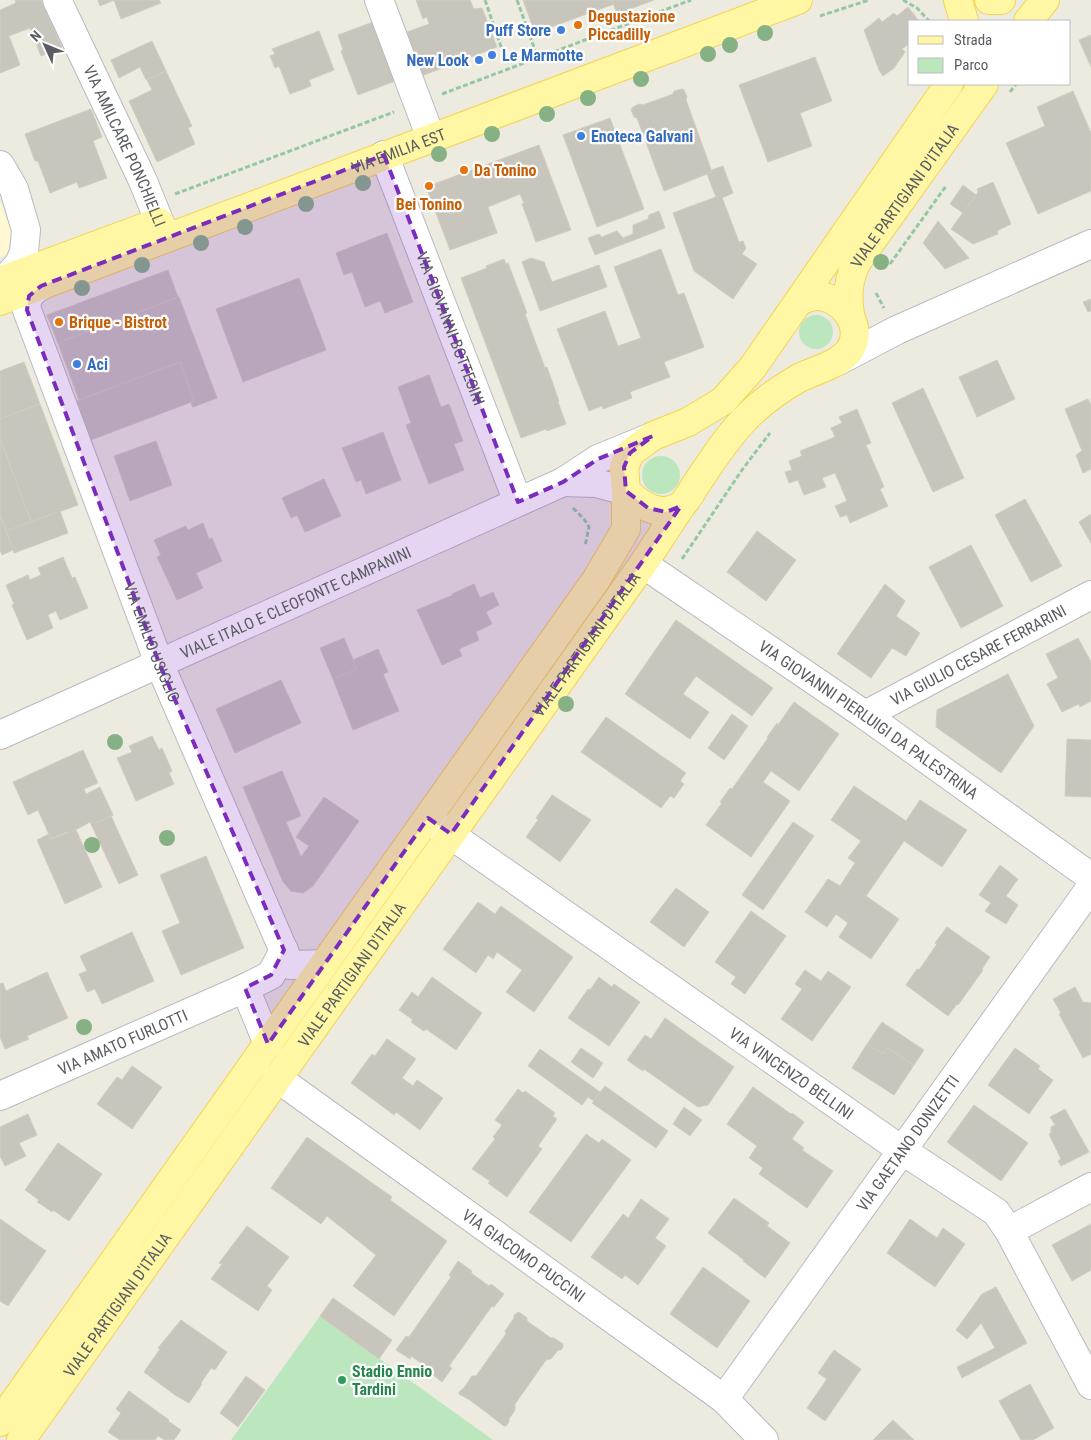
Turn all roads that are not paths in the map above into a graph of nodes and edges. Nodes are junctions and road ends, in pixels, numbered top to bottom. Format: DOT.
graph roads {
  1 [pos="57,0"];
  2 [pos="379,0"];
  3 [pos="753,0"];
  4 [pos="798,0"];
  5 [pos="958,0"];
  6 [pos="989,0"];
  7 [pos="1001,0"];
  8 [pos="1045,0"];
  9 [pos="964,20"];
  10 [pos="1029,20"];
  11 [pos="949,85"];
  12 [pos="995,90"];
  13 [pos="425,121"];
  14 [pos="384,156"];
  15 [pos="0,165"];
  16 [pos="159,221"];
  17 [pos="1091,244"];
  18 [pos="0,281"];
  19 [pos="42,286"];
  20 [pos="0,301"];
  21 [pos="800,301"];
  22 [pos="851,318"];
  23 [pos="897,330"];
  24 [pos="838,361"];
  25 [pos="653,436"];
  26 [pos="563,482"];
  27 [pos="626,492"];
  28 [pos="518,502"];
  29 [pos="681,506"];
  30 [pos="643,564"];
  31 [pos="1091,595"];
  32 [pos="159,663"];
  33 [pos="865,715"];
  34 [pos="0,735"];
  35 [pos="428,818"];
  36 [pos="450,834"];
  37 [pos="1091,877"];
  38 [pos="1091,887"];
  39 [pos="284,950"];
  40 [pos="324,964"];
  41 [pos="245,988"];
  42 [pos="268,1044"];
  43 [pos="277,1078"];
  44 [pos="0,1096"];
  45 [pos="903,1151"];
  46 [pos="1091,1187"];
  47 [pos="1009,1231"];
  48 [pos="1091,1385"];
  49 [pos="724,1399"];
  50 [pos="0,1422"];
  51 [pos="21,1440"];
  52 [pos="764,1440"];
  1 -- 16 [label="street, VIA AMILCARE PONCHIELLI"];
  2 -- 13 [label="street"];
  3 -- 13 [label="main road, VIA EMILIA EST"];
  4 -- 13 [label="main road, VIA EMILIA EST"];
  5 -- 9 [label="main road"];
  6 -- 7 [label="main road"];
  8 -- 10 [label="main road"];
  11 -- 21 [label="main road, VIALE PARTIGIANI D'ITALIA"];
  12 -- 22 [label="main road, VIALE PARTIGIANI D'ITALIA"];
  13 -- 14 [label="main road, VIA EMILIA EST"];
  13 -- 16 [label="main road, VIA EMILIA EST"];
  14 -- 16 [label="main road, VIA EMILIA EST"];
  14 -- 28 [label="street, VIA GIOVANNI BOTTESINI"];
  15 -- 18 [label="street"];
  16 -- 18 [label="main road, VIA EMILIA EST"];
  16 -- 19 [label="main road, VIA EMILIA EST"];
  17 -- 23 [label="street"];
  19 -- 20 [label="main road, VIA EMILIA EST"];
  19 -- 32 [label="street, VIA EMILIO USIGLIO"];
  21 -- 22 [label="main road"];
  21 -- 25 [label="main road, VIALE PARTIGIANI D'ITALIA"];
  22 -- 23 [label="street"];
  22 -- 24 [label="main road, VIALE PARTIGIANI D'ITALIA"];
  23 -- 24 [label="street"];
  24 -- 29 [label="main road, VIALE PARTIGIANI D'ITALIA"];
  25 -- 26 [label="street, VIALE ITALO E CLEOFONTE CAMPANINI"];
  25 -- 27 [label="main road, VIALE PARTIGIANI D'ITALIA"];
  26 -- 27 [label="street, VIALE ITALO E CLEOFONTE CAMPANINI"];
  26 -- 28 [label="street, VIALE ITALO E CLEOFONTE CAMPANINI"];
  27 -- 29 [label="main road"];
  27 -- 35 [label="main road, VIALE PARTIGIANI D'ITALIA"];
  28 -- 32 [label="street, VIALE ITALO E CLEOFONTE CAMPANINI"];
  29 -- 30 [label="main road, VIALE PARTIGIANI D'ITALIA"];
  30 -- 33 [label="street, VIA GIOVANNI PIERLUIGI DA PALESTRINA"];
  30 -- 36 [label="main road, VIALE PARTIGIANI D'ITALIA"];
  31 -- 33 [label="street, VIA GIULIO CESARE FERRARINI"];
  32 -- 34 [label="street, VIALE ITALO E CLEOFONTE CAMPANINI"];
  32 -- 39 [label="street, VIA EMILIO USIGLIO"];
  33 -- 37 [label="street, VIA GIOVANNI PIERLUIGI DA PALESTRINA"];
  35 -- 36 [label="street, VIA VINCENZO BELLINI"];
  35 -- 40 [label="main road, VIALE PARTIGIANI D'ITALIA"];
  36 -- 43 [label="main road, VIALE PARTIGIANI D'ITALIA"];
  36 -- 45 [label="street, VIA VINCENZO BELLINI"];
  38 -- 45 [label="street, VIA GAETANO DONIZETTI"];
  39 -- 40 [label="street, VIA EMILIO USIGLIO"];
  39 -- 41 [label="street, VIA AMATO FURLOTTI"];
  40 -- 42 [label="main road, VIALE PARTIGIANI D'ITALIA"];
  41 -- 42 [label="street"];
  41 -- 44 [label="street, VIA AMATO FURLOTTI"];
  42 -- 50 [label="main road, VIALE PARTIGIANI D'ITALIA"];
  43 -- 49 [label="street, VIA GIACOMO PUCCINI"];
  43 -- 51 [label="main road, VIALE PARTIGIANI D'ITALIA"];
  45 -- 47 [label="street, VIA VINCENZO BELLINI"];
  45 -- 49 [label="street, VIA GAETANO DONIZETTI"];
  46 -- 47 [label="street"];
  47 -- 48 [label="street, VIA VINCENZO BELLINI"];
  49 -- 52 [label="street, VIA GIACOMO PUCCINI"];
}
